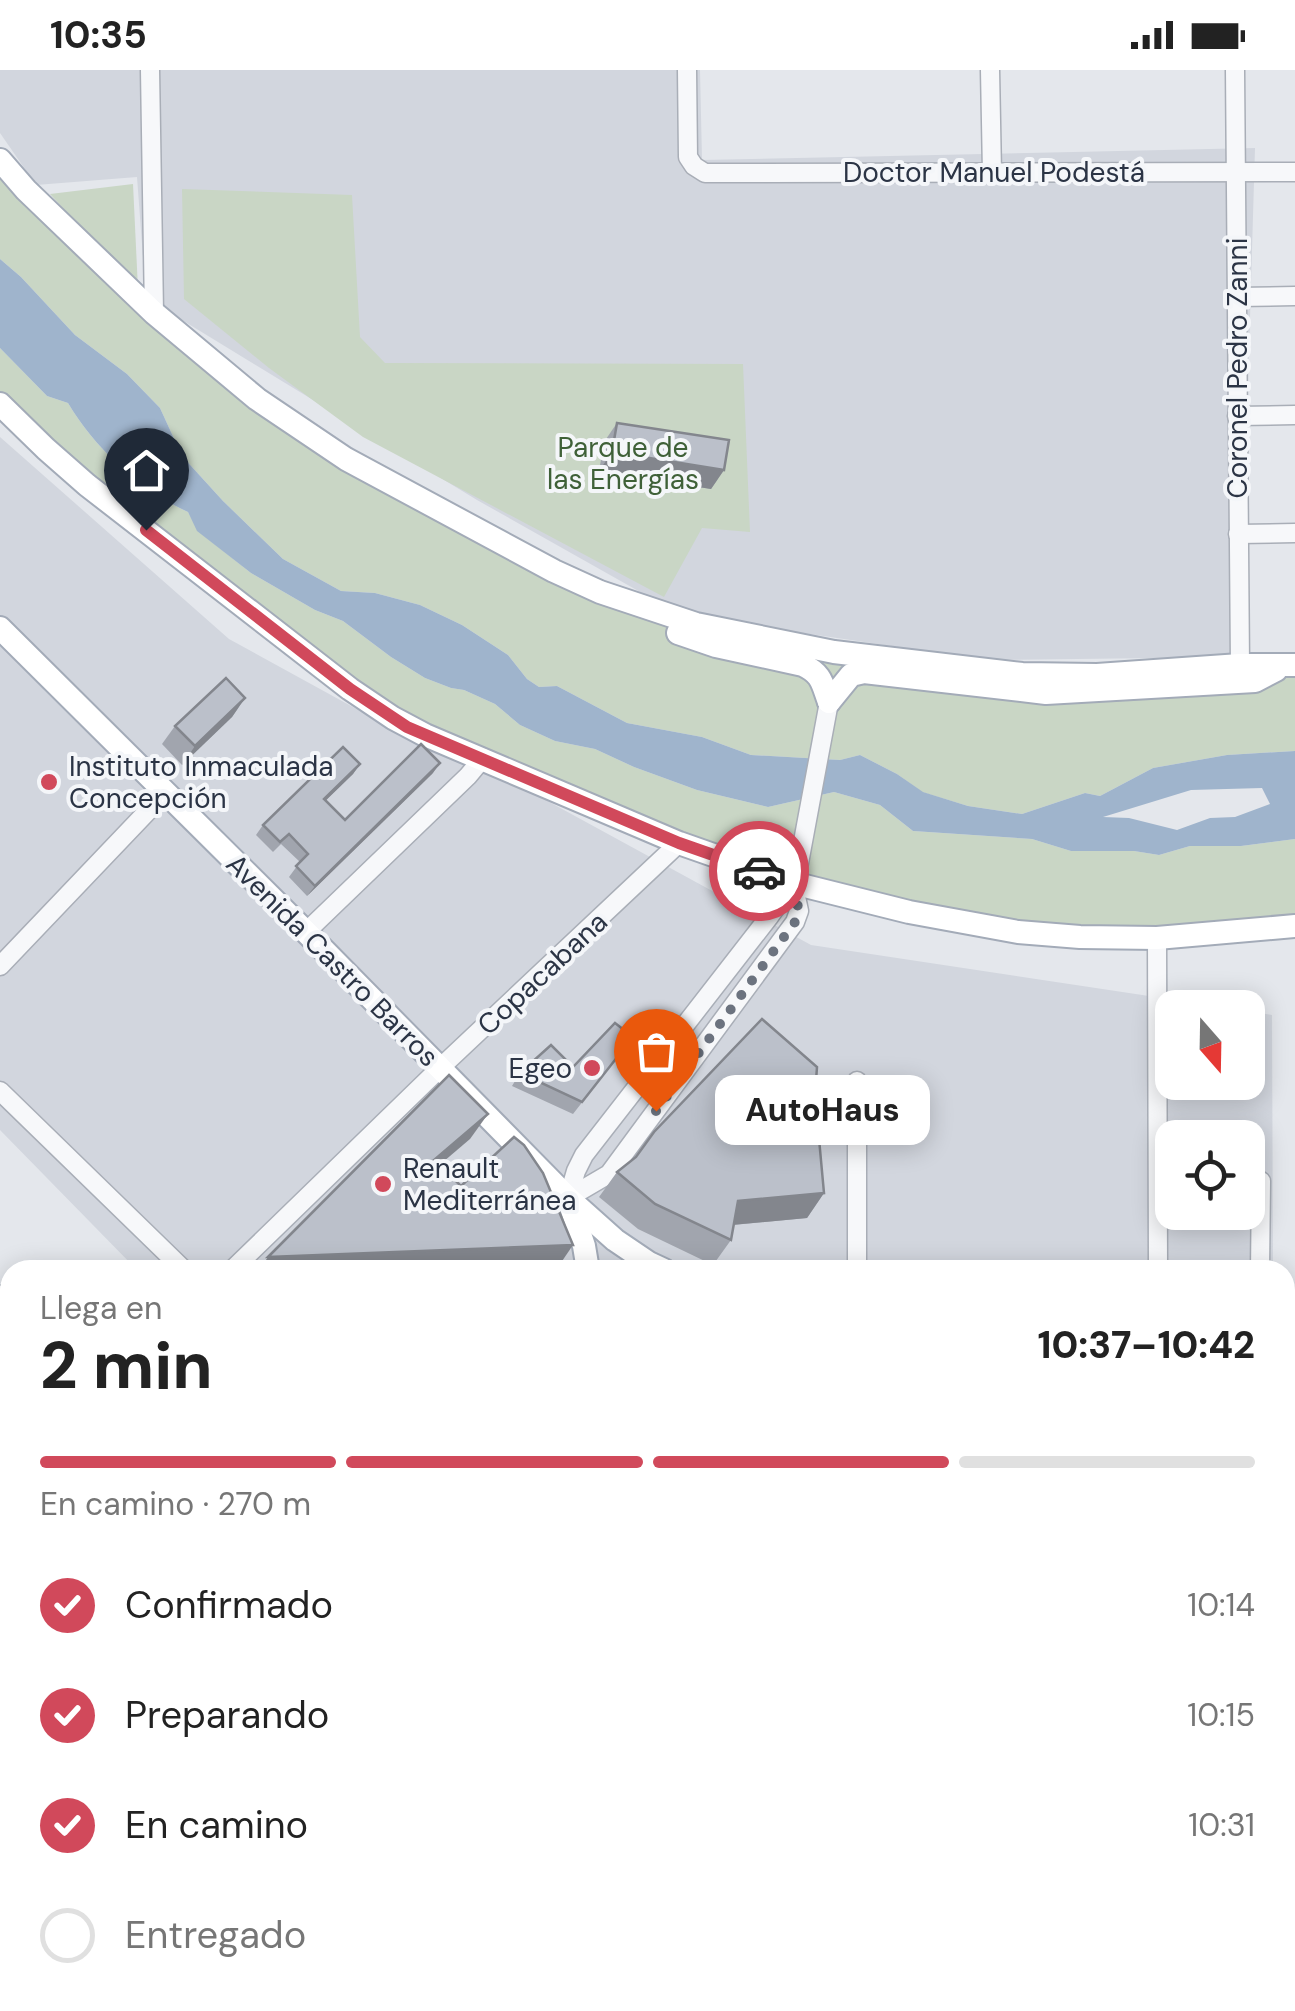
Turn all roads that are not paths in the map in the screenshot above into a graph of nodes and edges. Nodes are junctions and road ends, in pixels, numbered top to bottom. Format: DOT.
graph roads {
  1 [pos="150,70"];
  2 [pos="687,70"];
  3 [pos="990,70"];
  4 [pos="1235,70"];
  5 [pos="0,160"];
  6 [pos="1236,172"];
  7 [pos="1295,172"];
  8 [pos="992,173"];
  9 [pos="1295,296"];
  10 [pos="1236,297"];
  11 [pos="154,313"];
  12 [pos="0,404"];
  13 [pos="1295,415"];
  14 [pos="1238,416"];
  15 [pos="1295,533"];
  16 [pos="1238,534"];
  17 [pos="600,592"];
  18 [pos="0,628"];
  19 [pos="1240,665"];
  20 [pos="1289,665"];
  21 [pos="829,696"];
  22 [pos="483,758"];
  23 [pos="166,792"];
  24 [pos="679,843"];
  25 [pos="796,873"];
  26 [pos="1295,926"];
  27 [pos="306,932"];
  28 [pos="1157,938"];
  29 [pos="0,966"];
  30 [pos="440,1068"];
  31 [pos="857,1081"];
  32 [pos="0,1091"];
  33 [pos="568,1198"];
  34 [pos="1260,1230"];
  35 [pos="174,1260"];
  36 [pos="242,1260"];
  37 [pos="586,1260"];
  38 [pos="645,1260"];
  39 [pos="857,1260"];
  40 [pos="1158,1260"];
  41 [pos="1260,1260"];
  1 -- 11 [label="street"];
  2 -- 8 [label="street, Doctor Manuel Podestá"];
  3 -- 8 [label="street"];
  4 -- 6 [label="street, Coronel Pedro Zanni"];
  5 -- 11 [label="main road"];
  6 -- 7 [label="street, Doctor Manuel Podestá"];
  6 -- 8 [label="street, Doctor Manuel Podestá"];
  6 -- 10 [label="street, Coronel Pedro Zanni"];
  9 -- 10 [label="street"];
  10 -- 14 [label="street, Coronel Pedro Zanni"];
  11 -- 17 [label="main road"];
  12 -- 22 [label="main road"];
  13 -- 14 [label="street"];
  14 -- 16 [label="street, Coronel Pedro Zanni"];
  15 -- 16 [label="street"];
  16 -- 19 [label="street, Coronel Pedro Zanni"];
  17 -- 19 [label="main road"];
  17 -- 21 [label="main road"];
  18 -- 23 [label="main road, Avenida Castro Barros"];
  19 -- 20 [label="main road"];
  20 -- 21 [label="main road"];
  21 -- 25 [label="street"];
  22 -- 24 [label="main road"];
  22 -- 27 [label="street"];
  23 -- 27 [label="main road, Avenida Castro Barros"];
  23 -- 29 [label="street"];
  24 -- 25 [label="main road"];
  24 -- 30 [label="street, Copacabana"];
  25 -- 28 [label="main road"];
  25 -- 33 [label="street"];
  25 -- 33 [label="street"];
  26 -- 28 [label="main road"];
  27 -- 30 [label="main road, Avenida Castro Barros"];
  28 -- 40 [label="street"];
  30 -- 33 [label="main road, Avenida Castro Barros"];
  30 -- 36 [label="street, Copacabana"];
  31 -- 39 [label="street"];
  32 -- 35 [label="street"];
  33 -- 37 [label="main road, Avenida Castro Barros"];
  33 -- 38 [label="main road"];
  34 -- 41 [label="street"];
}
